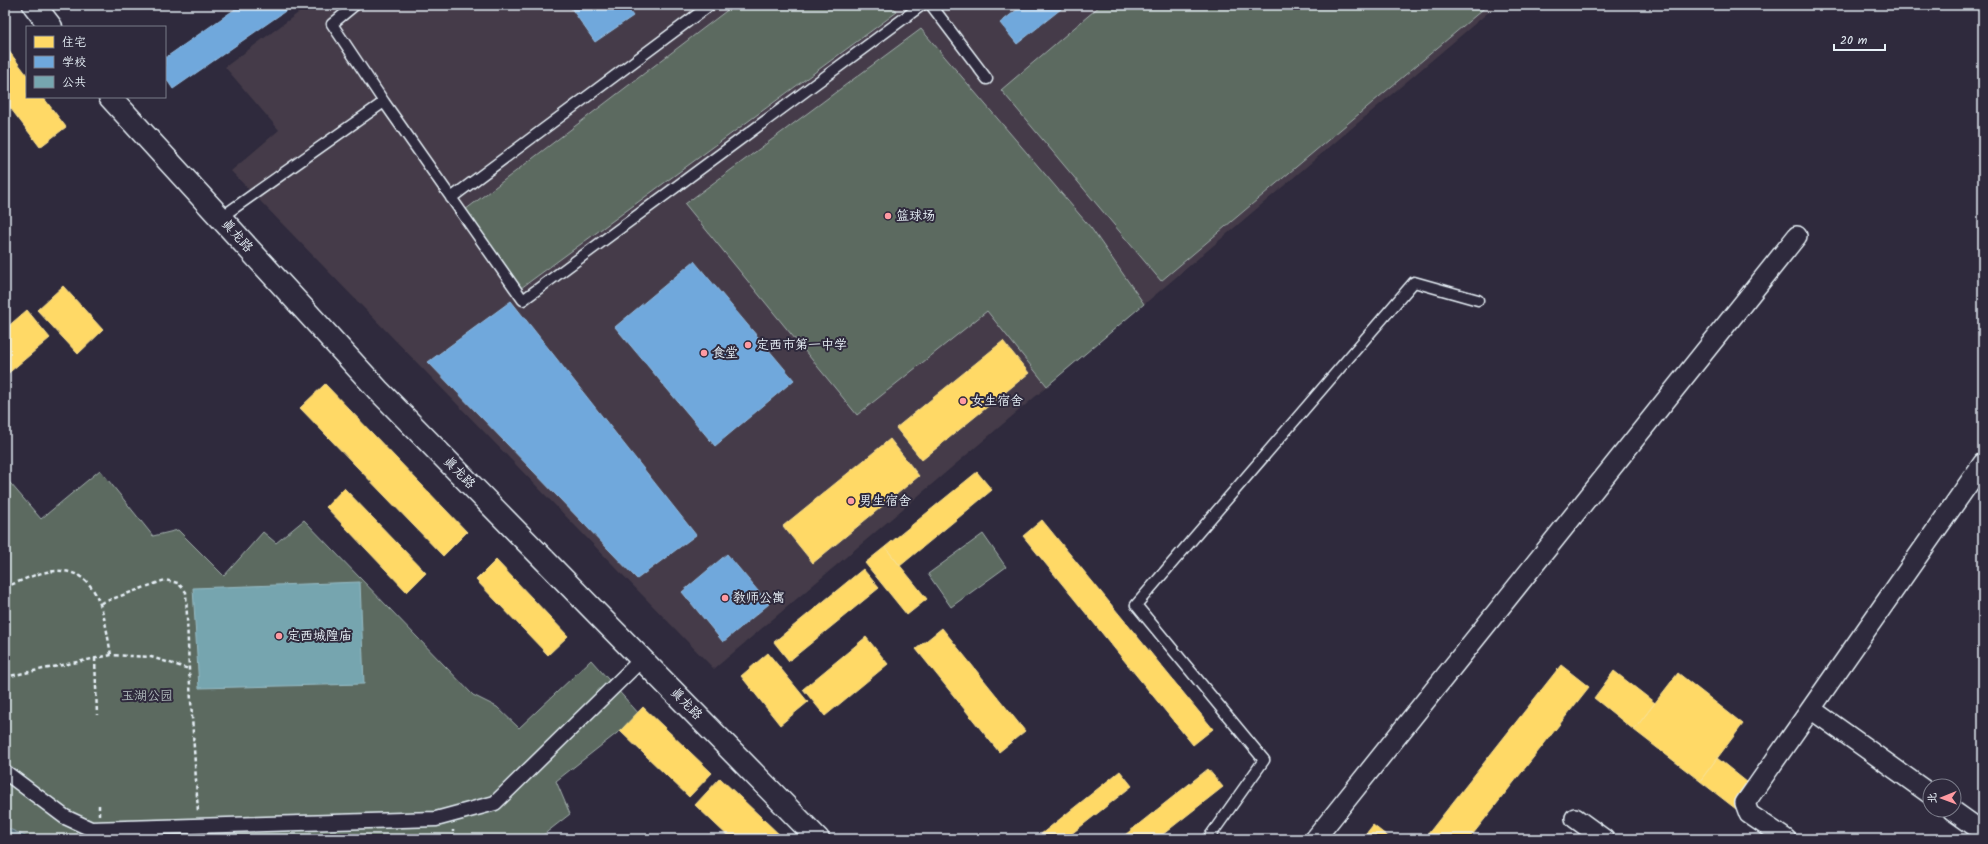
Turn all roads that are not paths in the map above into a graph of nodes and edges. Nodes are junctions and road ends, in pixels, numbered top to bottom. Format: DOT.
graph roads {
  1 [pos="34,5"];
  2 [pos="355,5"];
  3 [pos="710,5"];
  4 [pos="922,5"];
  5 [pos="931,5"];
  6 [pos="50,26"];
  7 [pos="987,79"];
  8 [pos="111,98"];
  9 [pos="384,102"];
  10 [pos="451,198"];
  11 [pos="220,218"];
  12 [pos="1797,236"];
  13 [pos="1478,300"];
  14 [pos="1983,462"];
  15 [pos="642,659"];
  16 [pos="1811,709"];
  17 [pos="5,772"];
  18 [pos="1922,788"];
  19 [pos="1962,817"];
  20 [pos="1575,818"];
  21 [pos="1983,832"];
  22 [pos="818,839"];
  23 [pos="1208,839"];
  24 [pos="1315,839"];
  25 [pos="1604,839"];
  26 [pos="1786,839"];
  1 -- 6 [label="main road"];
  2 -- 9 [label="lane"];
  3 -- 10 [label="lane"];
  4 -- 10 [label="lane"];
  5 -- 7 [label="lane"];
  8 -- 11 [label="main road, 真龙路"];
  9 -- 10 [label="lane"];
  9 -- 11 [label="lane"];
  11 -- 15 [label="main road, 真龙路"];
  12 -- 24 [label="street"];
  13 -- 23 [label="lane"];
  14 -- 16 [label="street"];
  15 -- 17 [label="street"];
  15 -- 22 [label="main road, 真龙路"];
  16 -- 18 [label="street"];
  16 -- 26 [label="street"];
  19 -- 21 [label="street"];
  20 -- 25 [label="street"];
}
